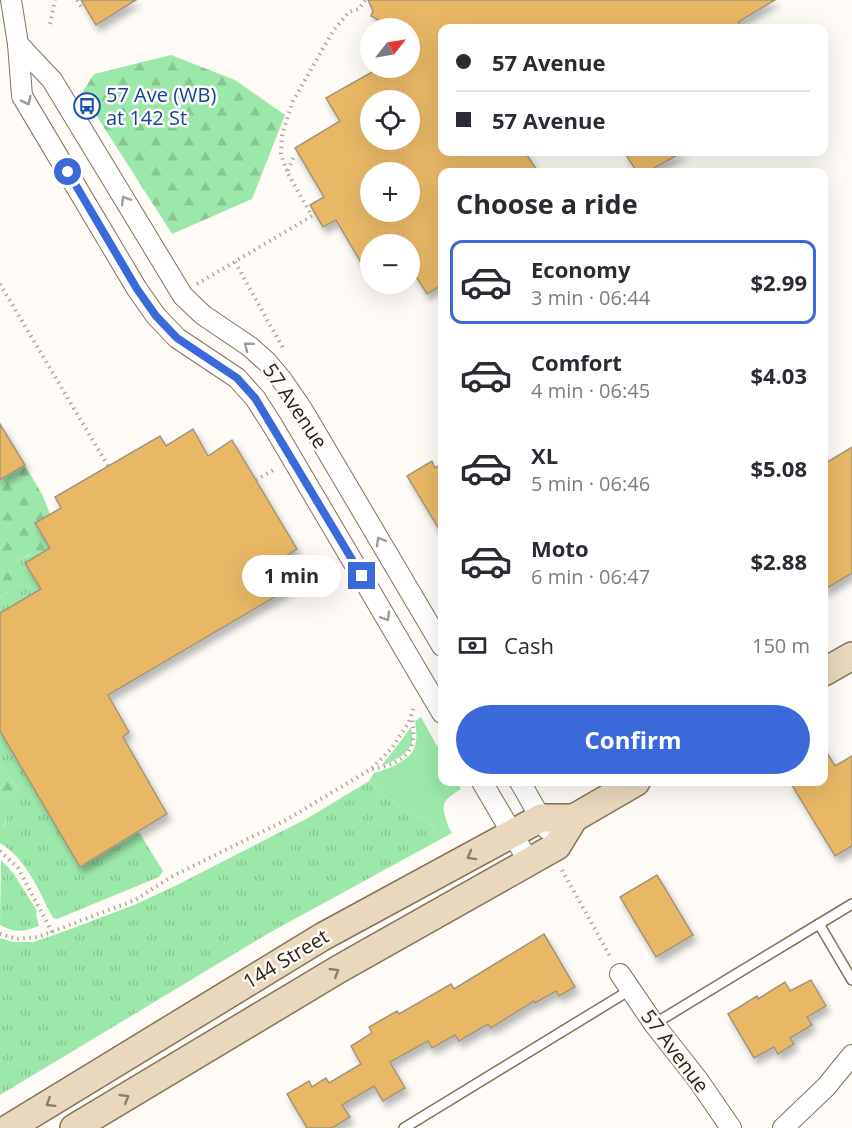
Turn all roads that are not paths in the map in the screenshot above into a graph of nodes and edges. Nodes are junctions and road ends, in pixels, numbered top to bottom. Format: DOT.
graph roads {
  1 [pos="11,0"];
  2 [pos="18,44"];
  3 [pos="438,639"];
  4 [pos="852,656"];
  5 [pos="828,670"];
  6 [pos="438,706"];
  7 [pos="484,786"];
  8 [pos="522,786"];
  9 [pos="629,786"];
  10 [pos="541,818"];
  11 [pos="574,818"];
  12 [pos="512,834"];
  13 [pos="560,859"];
  14 [pos="529,862"];
  15 [pos="852,904"];
  16 [pos="819,924"];
  17 [pos="852,980"];
  18 [pos="625,982"];
  19 [pos="654,1024"];
  20 [pos="852,1055"];
  21 [pos="9,1128"];
  22 [pos="74,1128"];
  23 [pos="404,1128"];
  24 [pos="732,1128"];
  25 [pos="783,1128"];
  1 -- 2 [label="street, 57 Avenue"];
  3 -- 2 [label="street, 57 Avenue, one-way"];
  2 -- 6 [label="street, 57 Avenue, one-way"];
  4 -- 5 [label="main road"];
  7 -- 12 [label="street"];
  8 -- 10 [label="street"];
  9 -- 11 [label="main road, 144 Street"];
  10 -- 11 [label="main road, 144 Street"];
  10 -- 12 [label="main road, 144 Street"];
  10 -- 13 [label="street"];
  11 -- 13 [label="main road, 144 Street"];
  12 -- 14 [label="street"];
  12 -- 21 [label="main road, 144 Street, one-way"];
  13 -- 14 [label="main road, 144 Street"];
  22 -- 14 [label="main road, 144 Street, one-way"];
  15 -- 16 [label="lane"];
  16 -- 17 [label="lane"];
  16 -- 19 [label="lane"];
  18 -- 19 [label="street, 57 Avenue"];
  18 -- 23 [label="lane"];
  19 -- 24 [label="street, 57 Avenue"];
  20 -- 25 [label="street"];
}
